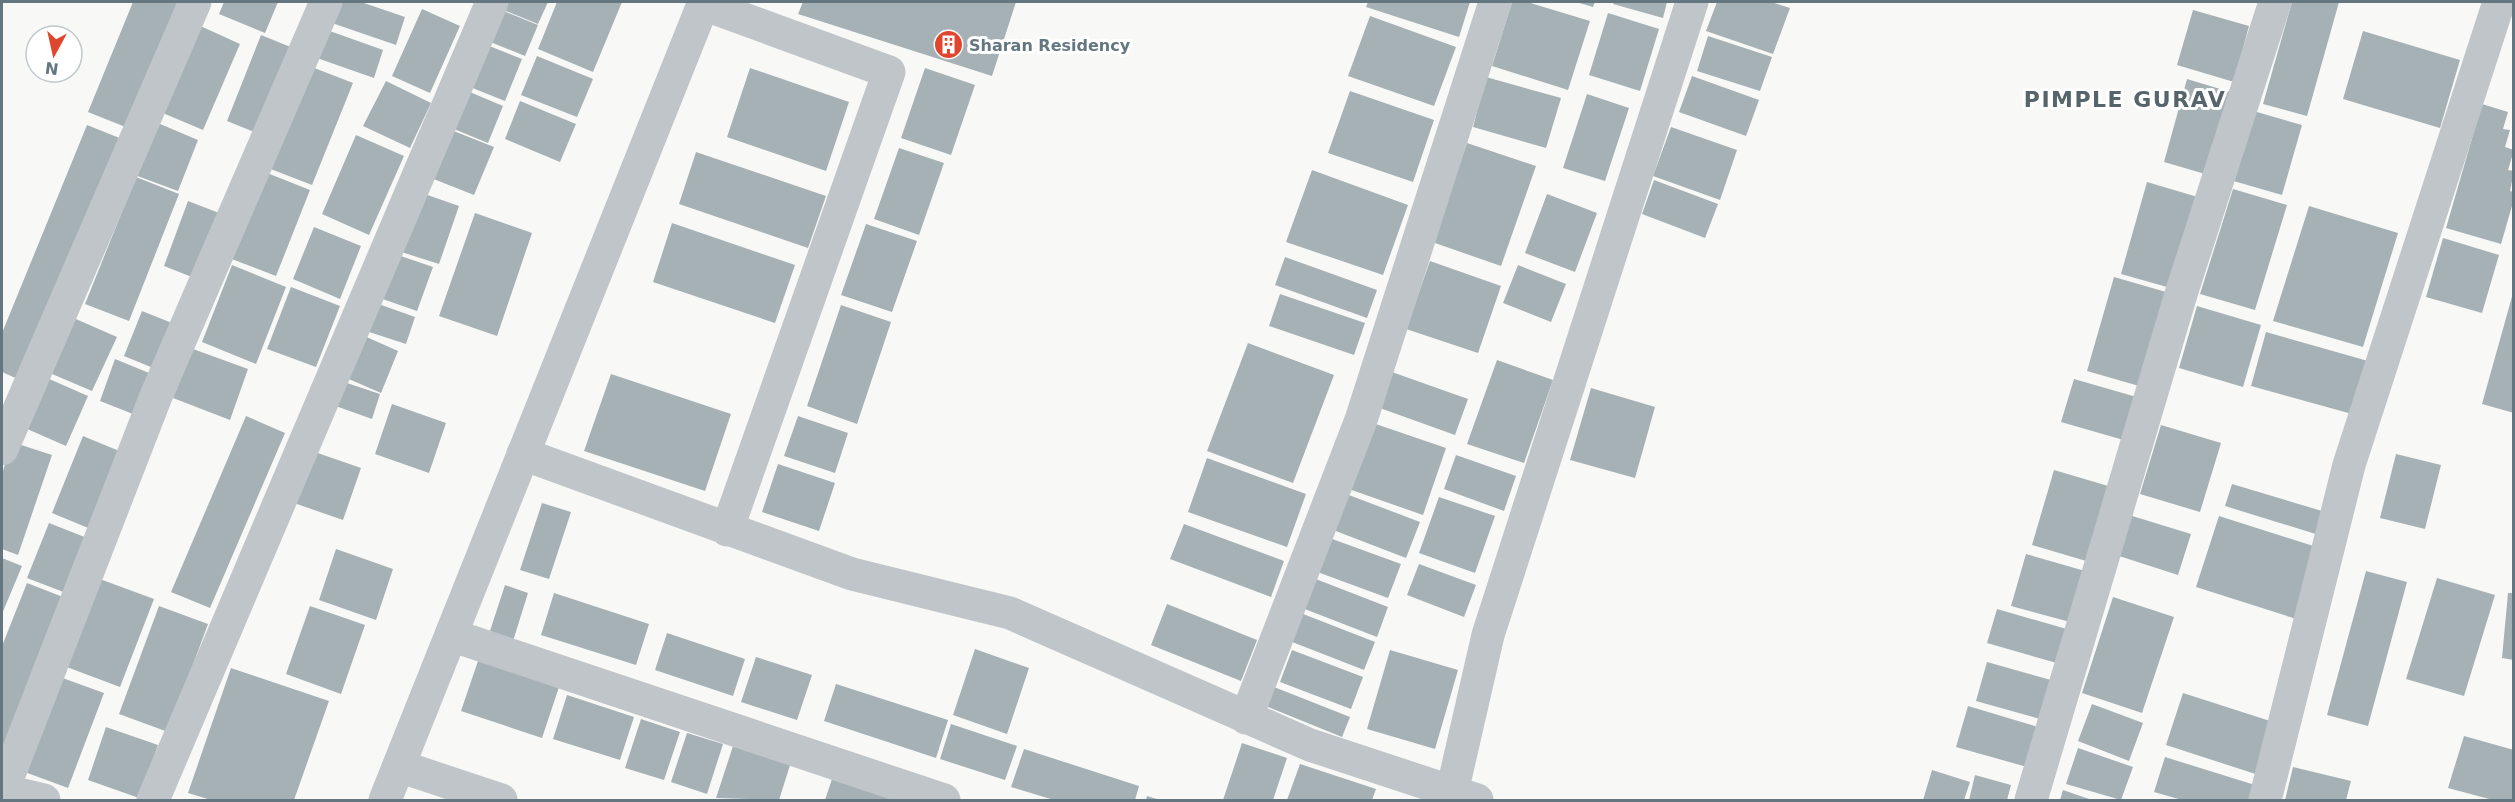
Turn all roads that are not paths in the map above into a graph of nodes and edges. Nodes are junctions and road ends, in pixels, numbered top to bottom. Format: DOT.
graph roads {
  1 [pos="195,2"];
  2 [pos="326,2"];
  3 [pos="492,2"];
  4 [pos="1495,2"];
  5 [pos="1692,2"];
  6 [pos="2275,2"];
  7 [pos="2499,2"];
  8 [pos="703,3"];
  9 [pos="2,448"];
  10 [pos="523,454"];
  11 [pos="727,530"];
  12 [pos="451,634"];
  13 [pos="1246,718"];
  14 [pos="399,766"];
  15 [pos="2,790"];
  16 [pos="1465,796"];
  17 [pos="44,801"];
  18 [pos="153,801"];
  19 [pos="385,801"];
  20 [pos="501,801"];
  21 [pos="944,801"];
  22 [pos="2031,801"];
  23 [pos="2265,801"];
  1 -- 9 [label="street"];
  2 -- 15 [label="street"];
  3 -- 18 [label="street"];
  4 -- 13 [label="street"];
  5 -- 16 [label="street"];
  6 -- 22 [label="street"];
  7 -- 23 [label="street"];
  8 -- 10 [label="street"];
  8 -- 11 [label="street"];
  10 -- 11 [label="street"];
  10 -- 12 [label="street"];
  11 -- 13 [label="street"];
  12 -- 14 [label="street"];
  12 -- 21 [label="street"];
  13 -- 16 [label="street"];
  14 -- 19 [label="street"];
  14 -- 20 [label="street"];
  15 -- 17 [label="street"];
}
